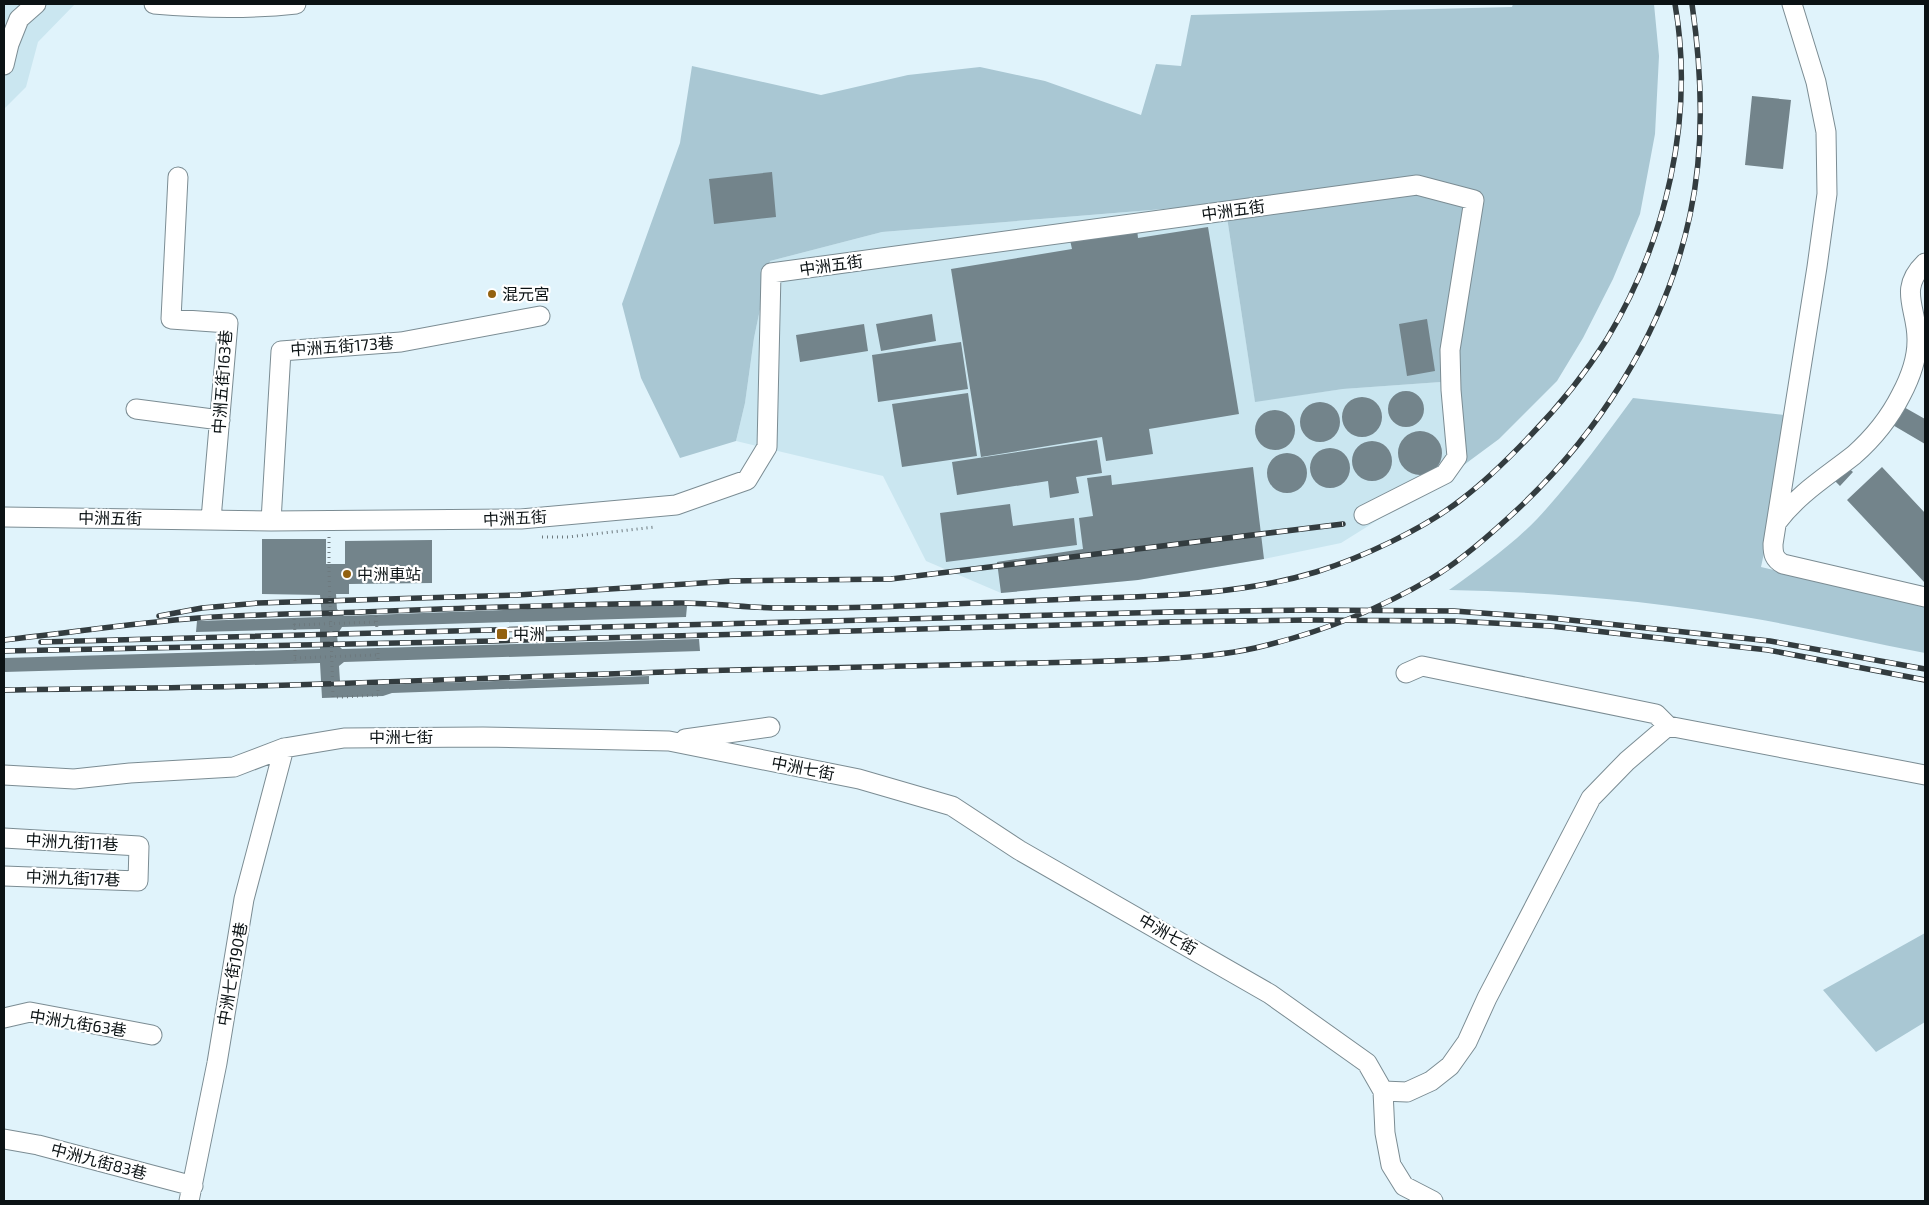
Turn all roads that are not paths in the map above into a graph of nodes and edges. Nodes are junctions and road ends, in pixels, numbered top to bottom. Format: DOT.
graph roads {
  1 [pos="36,4"];
  2 [pos="154,4"];
  3 [pos="296,4"];
  4 [pos="1792,4"];
  5 [pos="4,65"];
  6 [pos="178,177"];
  7 [pos="1925,263"];
  8 [pos="540,316"];
  9 [pos="136,409"];
  10 [pos="220,420"];
  11 [pos="1364,515"];
  12 [pos="4,517"];
  13 [pos="211,519"];
  14 [pos="270,521"];
  15 [pos="1776,523"];
  16 [pos="1925,597"];
  17 [pos="1406,673"];
  18 [pos="1668,726"];
  19 [pos="770,727"];
  20 [pos="669,741"];
  21 [pos="284,748"];
  22 [pos="4,775"];
  23 [pos="1925,775"];
  24 [pos="4,838"];
  25 [pos="139,846"];
  26 [pos="4,876"];
  27 [pos="4,1018"];
  28 [pos="152,1035"];
  29 [pos="1383,1091"];
  30 [pos="4,1139"];
  31 [pos="191,1194"];
  32 [pos="1433,1201"];
  1 -- 5 [label="street"];
  2 -- 3 [label="street"];
  4 -- 15 [label="street"];
  6 -- 10 [label="street, 中洲五街163巷"];
  7 -- 15 [label="street"];
  8 -- 14 [label="street, 中洲五街173巷"];
  9 -- 10 [label="street"];
  10 -- 13 [label="street, 中洲五街163巷"];
  11 -- 14 [label="street, 中洲五街"];
  12 -- 13 [label="street, 中洲五街"];
  13 -- 14 [label="street, 中洲五街"];
  15 -- 16 [label="street"];
  17 -- 18 [label="street"];
  18 -- 23 [label="street"];
  18 -- 29 [label="street"];
  19 -- 20 [label="street"];
  20 -- 21 [label="street, 中洲七街"];
  20 -- 29 [label="street, 中洲七街"];
  21 -- 22 [label="street, 中洲七街"];
  21 -- 31 [label="street, 中洲七街190巷"];
  24 -- 25 [label="street, 中洲九街11巷"];
  25 -- 26 [label="street, 中洲九街17巷"];
  27 -- 28 [label="street, 中洲九街63巷"];
  29 -- 32 [label="street, 中洲七街"];
  30 -- 31 [label="street, 中洲九街83巷"];
}
